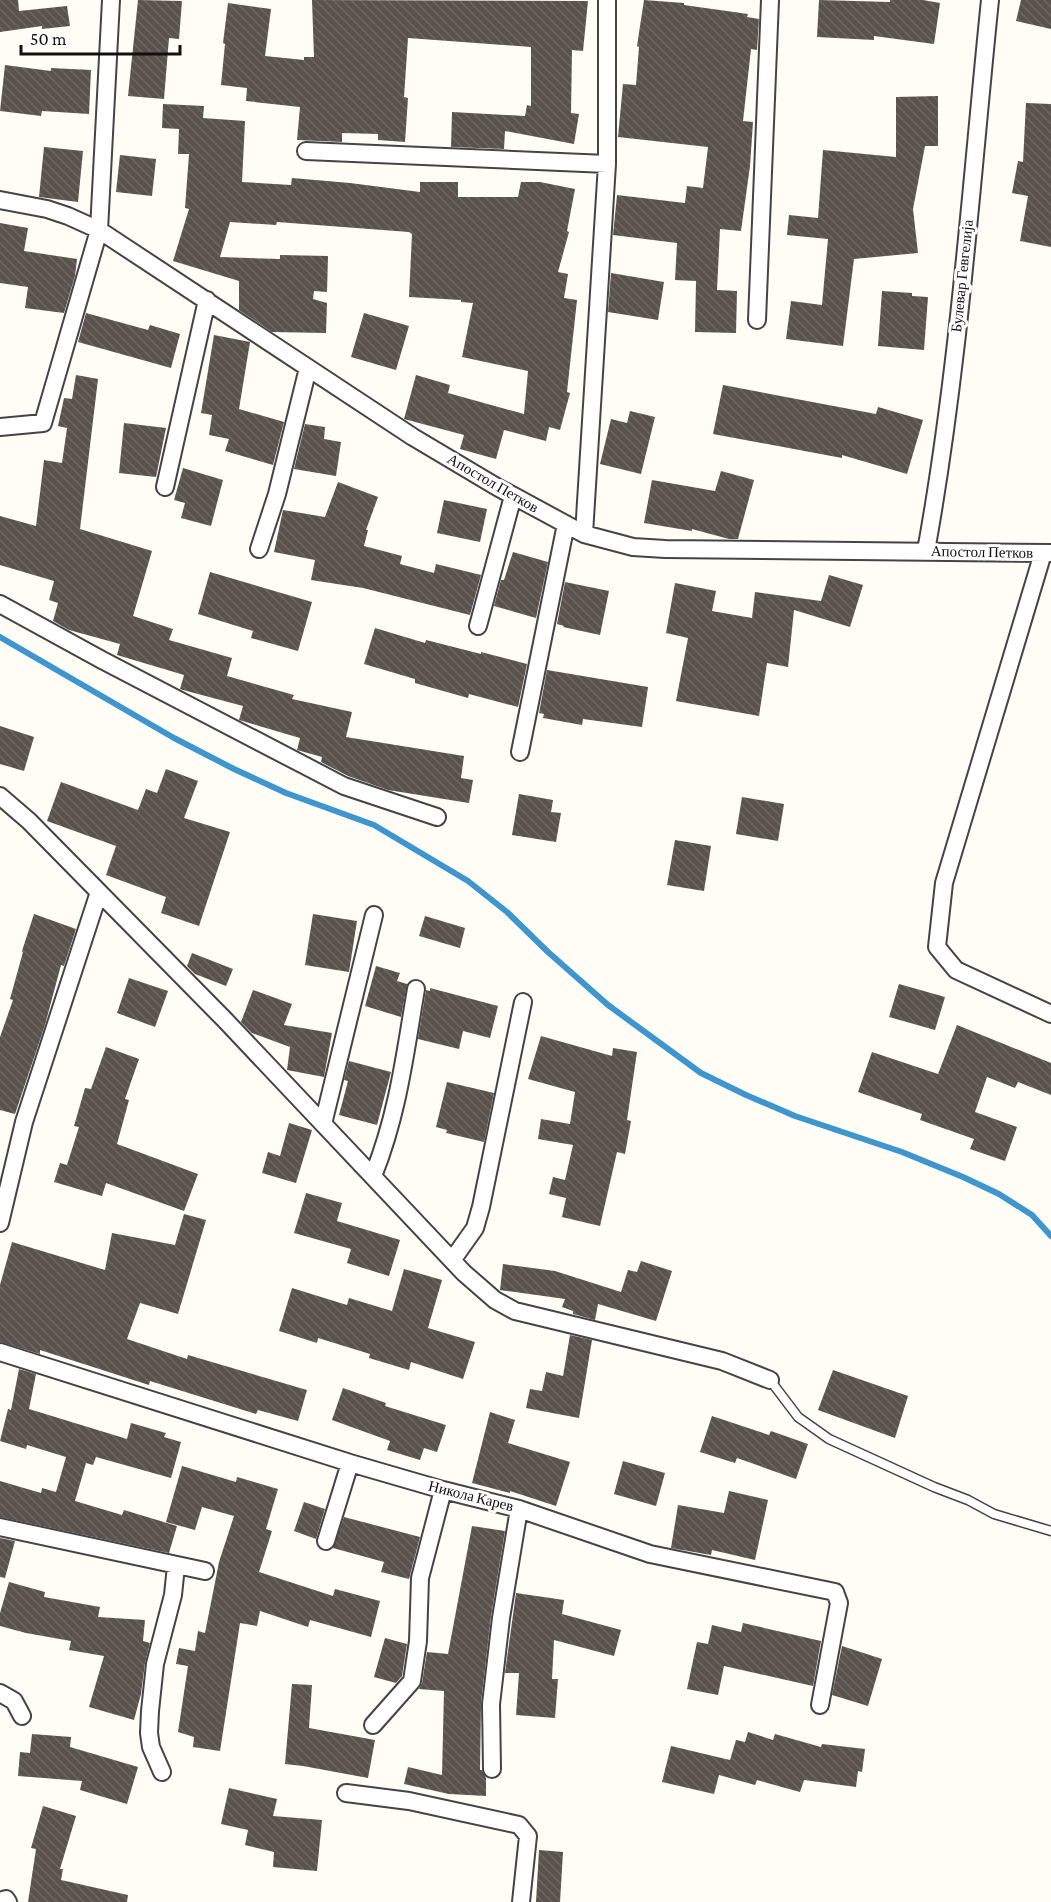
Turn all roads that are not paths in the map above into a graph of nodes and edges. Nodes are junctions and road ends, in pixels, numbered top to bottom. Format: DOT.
graph roads {
  1 [pos="111,0"];
  2 [pos="607,0"];
  3 [pos="770,0"];
  4 [pos="990,0"];
  5 [pos="306,151"];
  6 [pos="607,164"];
  7 [pos="0,200"];
  8 [pos="99,230"];
  9 [pos="207,300"];
  10 [pos="757,320"];
  11 [pos="308,368"];
  12 [pos="0,427"];
  13 [pos="165,487"];
  14 [pos="513,496"];
  15 [pos="566,524"];
  16 [pos="584,534"];
  17 [pos="259,549"];
  18 [pos="926,551"];
  19 [pos="1047,553"];
  20 [pos="0,604"];
  21 [pos="478,626"];
  22 [pos="520,752"];
  23 [pos="0,796"];
  24 [pos="437,817"];
  25 [pos="99,892"];
  26 [pos="374,915"];
  27 [pos="416,989"];
  28 [pos="523,1002"];
  29 [pos="1051,1014"];
  30 [pos="323,1124"];
  31 [pos="373,1176"];
  32 [pos="0,1223"];
  33 [pos="453,1259"];
  34 [pos="0,1352"];
  35 [pos="770,1380"];
  36 [pos="350,1463"];
  37 [pos="442,1490"];
  38 [pos="519,1509"];
  39 [pos="0,1527"];
  40 [pos="1051,1531"];
  41 [pos="326,1541"];
  42 [pos="176,1566"];
  43 [pos="205,1571"];
  44 [pos="0,1693"];
  45 [pos="820,1705"];
  46 [pos="22,1716"];
  47 [pos="373,1725"];
  48 [pos="492,1769"];
  49 [pos="162,1772"];
  50 [pos="346,1793"];
  51 [pos="0,1901"];
  52 [pos="8,1902"];
  53 [pos="521,1902"];
  1 -- 8 [label="street"];
  2 -- 6 [label="street"];
  3 -- 10 [label="street"];
  4 -- 18 [label="street, Булевар Гевгелија"];
  5 -- 6 [label="street"];
  6 -- 16 [label="street"];
  7 -- 8 [label="street, Апостол Петков"];
  8 -- 9 [label="street, Апостол Петков"];
  8 -- 12 [label="street"];
  9 -- 11 [label="street, Апостол Петков"];
  9 -- 13 [label="street"];
  11 -- 14 [label="street, Апостол Петков"];
  11 -- 17 [label="street"];
  14 -- 15 [label="street, Апостол Петков"];
  14 -- 21 [label="street"];
  15 -- 16 [label="street, Апостол Петков"];
  15 -- 22 [label="street"];
  16 -- 18 [label="street, Апостол Петков"];
  18 -- 19 [label="street, Апостол Петков"];
  19 -- 29 [label="street"];
  20 -- 24 [label="street"];
  23 -- 25 [label="street"];
  25 -- 30 [label="street"];
  25 -- 32 [label="street"];
  26 -- 30 [label="street"];
  27 -- 31 [label="street"];
  28 -- 33 [label="street"];
  30 -- 31 [label="street"];
  31 -- 33 [label="street"];
  33 -- 35 [label="street"];
  34 -- 36 [label="street, Никола Карев"];
  35 -- 40 [label="lane"];
  36 -- 37 [label="street, Никола Карев"];
  36 -- 41 [label="street"];
  37 -- 38 [label="street, Никола Карев"];
  37 -- 47 [label="street"];
  38 -- 45 [label="street, Никола Карев"];
  38 -- 48 [label="street"];
  39 -- 42 [label="street"];
  42 -- 43 [label="street"];
  42 -- 49 [label="street"];
  44 -- 46 [label="street"];
  50 -- 53 [label="street"];
  51 -- 52 [label="street"];
}
